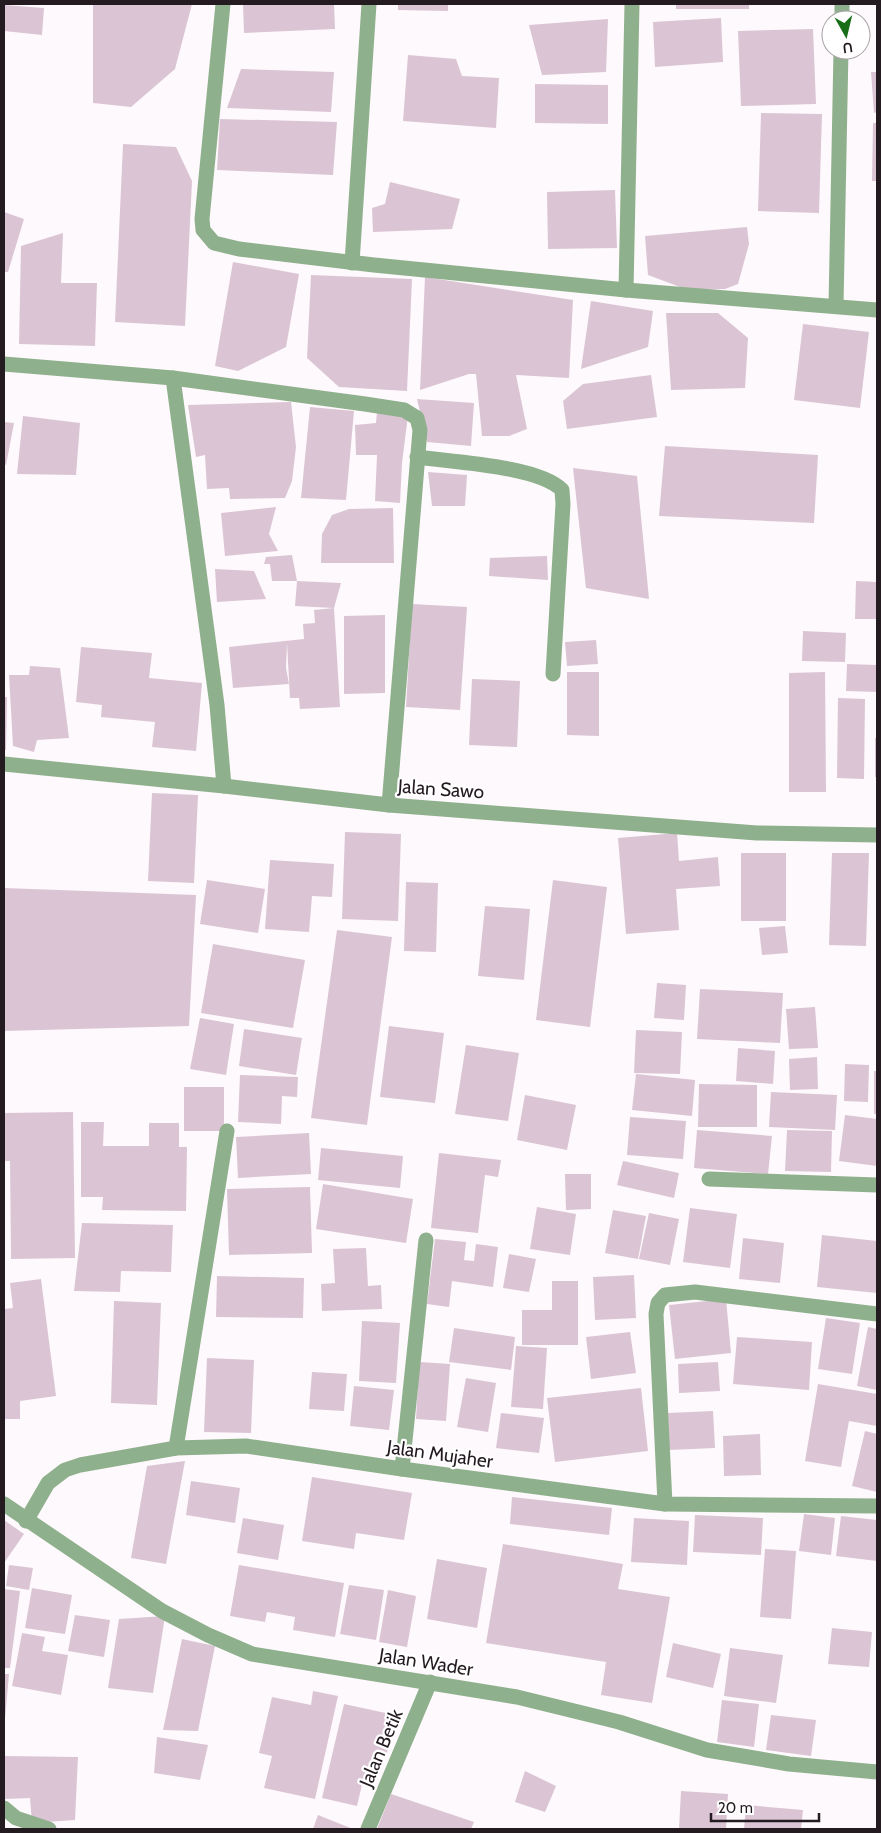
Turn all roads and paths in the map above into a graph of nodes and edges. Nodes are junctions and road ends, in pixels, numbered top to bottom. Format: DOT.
graph roads {
  1 [pos="223,4"];
  2 [pos="369,4"];
  3 [pos="632,4"];
  4 [pos="841,60"];
  5 [pos="352,263"];
  6 [pos="626,290"];
  7 [pos="836,306"];
  8 [pos="877,310"];
  9 [pos="4,364"];
  10 [pos="174,378"];
  11 [pos="417,458"];
  12 [pos="553,674"];
  13 [pos="4,764"];
  14 [pos="224,786"];
  15 [pos="389,805"];
  16 [pos="877,835"];
  17 [pos="227,1131"];
  18 [pos="709,1180"];
  19 [pos="877,1185"];
  20 [pos="426,1240"];
  21 [pos="877,1314"];
  22 [pos="176,1448"];
  23 [pos="402,1469"];
  24 [pos="4,1504"];
  25 [pos="665,1504"];
  26 [pos="877,1506"];
  27 [pos="26,1520"];
  28 [pos="430,1682"];
  29 [pos="877,1772"];
  30 [pos="4,1808"];
  31 [pos="49,1829"];
  32 [pos="368,1829"];
  1 -- 5 [label="street"];
  2 -- 5 [label="street"];
  3 -- 6 [label="street"];
  4 -- 7 [label="street"];
  5 -- 6 [label="street"];
  6 -- 7 [label="street"];
  7 -- 8 [label="street"];
  9 -- 10 [label="street"];
  10 -- 11 [label="street"];
  10 -- 14 [label="street"];
  11 -- 12 [label="street"];
  11 -- 15 [label="street"];
  13 -- 14 [label="street, Jalan Sawo"];
  14 -- 15 [label="street, Jalan Sawo"];
  15 -- 16 [label="street, Jalan Sawo"];
  17 -- 22 [label="street"];
  18 -- 19 [label="street"];
  20 -- 23 [label="street"];
  21 -- 25 [label="street"];
  22 -- 23 [label="street, Jalan Mujaher"];
  22 -- 27 [label="street, Jalan Mujaher"];
  23 -- 25 [label="street, Jalan Mujaher"];
  24 -- 27 [label="street, Jalan Wader"];
  25 -- 26 [label="street, Jalan Mujaher"];
  27 -- 28 [label="street, Jalan Wader"];
  28 -- 29 [label="street, Jalan Wader"];
  28 -- 32 [label="street, Jalan Betik"];
  30 -- 31 [label="street"];
}
